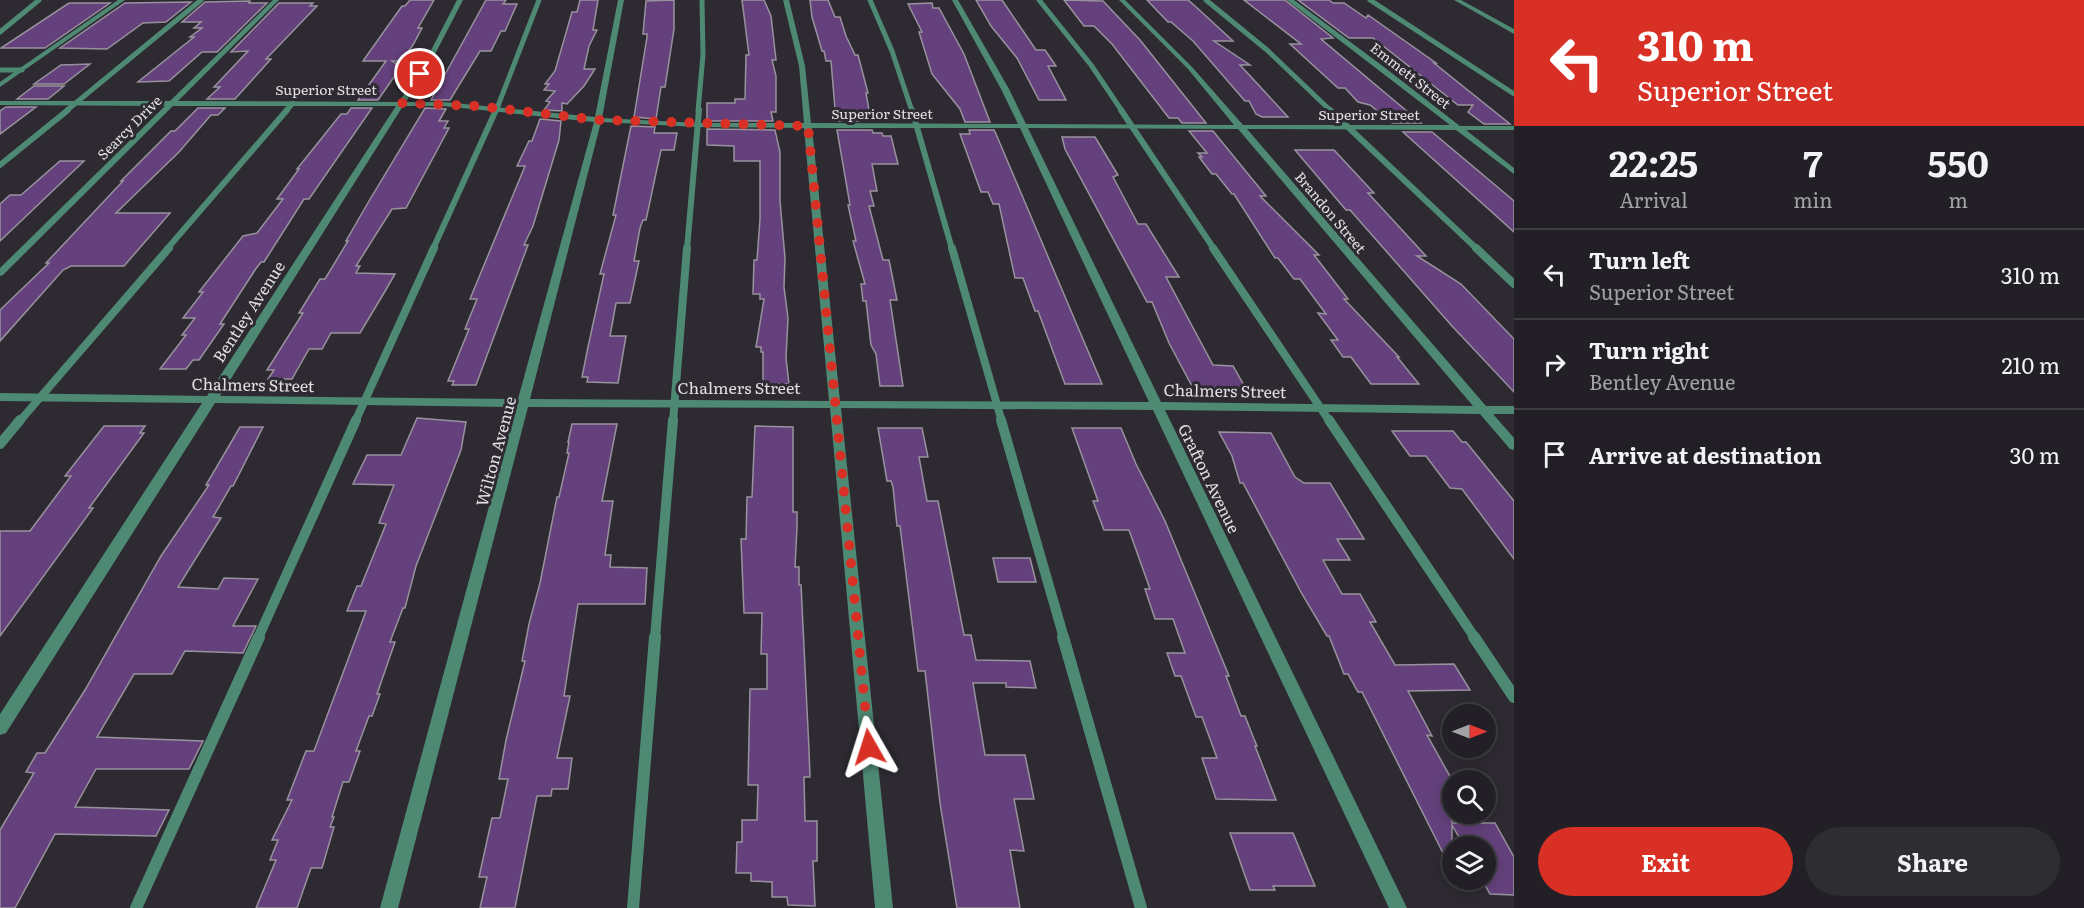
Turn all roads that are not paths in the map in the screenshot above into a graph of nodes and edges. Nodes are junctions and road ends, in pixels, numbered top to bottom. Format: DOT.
graph roads {
  1 [pos="39,0"];
  2 [pos="122,0"];
  3 [pos="201,0"];
  4 [pos="276,0"];
  5 [pos="460,0"];
  6 [pos="539,0"];
  7 [pos="621,0"];
  8 [pos="702,0"];
  9 [pos="786,0"];
  10 [pos="870,0"];
  11 [pos="955,0"];
  12 [pos="1039,0"];
  13 [pos="1122,0"];
  14 [pos="1206,0"];
  15 [pos="1290,0"];
  16 [pos="1370,0"];
  17 [pos="1457,0"];
  18 [pos="0,32"];
  19 [pos="1514,32"];
  20 [pos="0,70"];
  21 [pos="22,70"];
  22 [pos="0,86"];
  23 [pos="1514,94"];
  24 [pos="0,103"];
  25 [pos="75,103"];
  26 [pos="172,103"];
  27 [pos="293,103"];
  28 [pos="401,103"];
  29 [pos="496,108"];
  30 [pos="598,120"];
  31 [pos="698,125"];
  32 [pos="808,126"];
  33 [pos="917,126"];
  34 [pos="1022,126"];
  35 [pos="1132,126"];
  36 [pos="1241,127"];
  37 [pos="1348,127"];
  38 [pos="1459,128"];
  39 [pos="1514,128"];
  40 [pos="0,165"];
  41 [pos="1514,172"];
  42 [pos="0,273"];
  43 [pos="1514,284"];
  44 [pos="0,397"];
  45 [pos="39,397"];
  46 [pos="211,400"];
  47 [pos="366,401"];
  48 [pos="525,403"];
  49 [pos="673,404"];
  50 [pos="836,404"];
  51 [pos="997,406"];
  52 [pos="1157,406"];
  53 [pos="1321,407"];
  54 [pos="1483,410"];
  55 [pos="1514,410"];
  56 [pos="0,444"];
  57 [pos="1514,446"];
  58 [pos="1514,697"];
  59 [pos="0,728"];
  60 [pos="136,908"];
  61 [pos="389,908"];
  62 [pos="633,908"];
  63 [pos="884,908"];
  64 [pos="1142,908"];
  65 [pos="1398,908"];
  1 -- 18 [label="lane"];
  2 -- 21 [label="street"];
  3 -- 25 [label="lane"];
  4 -- 26 [label="street, Searcy Drive"];
  5 -- 28 [label="street, Bentley Avenue"];
  6 -- 29 [label="lane"];
  7 -- 30 [label="street, Wilton Avenue"];
  8 -- 31 [label="lane"];
  9 -- 32 [label="street"];
  10 -- 33 [label="lane"];
  11 -- 34 [label="street, Grafton Avenue"];
  12 -- 35 [label="lane"];
  13 -- 36 [label="street, Brandon Street"];
  14 -- 37 [label="lane"];
  15 -- 38 [label="street, Emmett Street"];
  16 -- 23 [label="lane"];
  17 -- 19 [label="street"];
  20 -- 21 [label="lane"];
  21 -- 22 [label="street"];
  24 -- 25 [label="street, Superior Street"];
  25 -- 26 [label="street, Superior Street"];
  25 -- 40 [label="lane"];
  26 -- 27 [label="street, Superior Street"];
  26 -- 42 [label="street, Searcy Drive"];
  27 -- 28 [label="street, Superior Street"];
  27 -- 45 [label="lane"];
  28 -- 29 [label="street, Superior Street"];
  28 -- 46 [label="street, Bentley Avenue"];
  29 -- 30 [label="street, Superior Street"];
  29 -- 47 [label="lane"];
  30 -- 31 [label="street, Superior Street"];
  30 -- 48 [label="street, Wilton Avenue"];
  31 -- 32 [label="street, Superior Street"];
  31 -- 49 [label="lane"];
  32 -- 33 [label="street, Superior Street"];
  32 -- 50 [label="street"];
  33 -- 34 [label="street, Superior Street"];
  33 -- 51 [label="lane"];
  34 -- 35 [label="street, Superior Street"];
  34 -- 52 [label="street, Grafton Avenue"];
  35 -- 36 [label="street, Superior Street"];
  35 -- 53 [label="lane"];
  36 -- 37 [label="street, Superior Street"];
  36 -- 54 [label="street, Brandon Street"];
  37 -- 38 [label="street, Superior Street"];
  37 -- 43 [label="lane"];
  38 -- 39 [label="street, Superior Street"];
  38 -- 41 [label="street, Emmett Street"];
  44 -- 45 [label="street, Chalmers Street"];
  45 -- 46 [label="street, Chalmers Street"];
  45 -- 56 [label="lane"];
  46 -- 47 [label="street, Chalmers Street"];
  46 -- 59 [label="street, Bentley Avenue"];
  47 -- 48 [label="street, Chalmers Street"];
  47 -- 60 [label="lane"];
  48 -- 49 [label="street, Chalmers Street"];
  48 -- 61 [label="street, Wilton Avenue"];
  49 -- 50 [label="street, Chalmers Street"];
  49 -- 62 [label="lane"];
  50 -- 51 [label="street, Chalmers Street"];
  50 -- 63 [label="street"];
  51 -- 52 [label="street, Chalmers Street"];
  51 -- 64 [label="lane"];
  52 -- 53 [label="street, Chalmers Street"];
  52 -- 65 [label="street, Grafton Avenue"];
  53 -- 54 [label="street, Chalmers Street"];
  53 -- 58 [label="lane"];
  54 -- 55 [label="street, Chalmers Street"];
  54 -- 57 [label="street, Brandon Street"];
}
